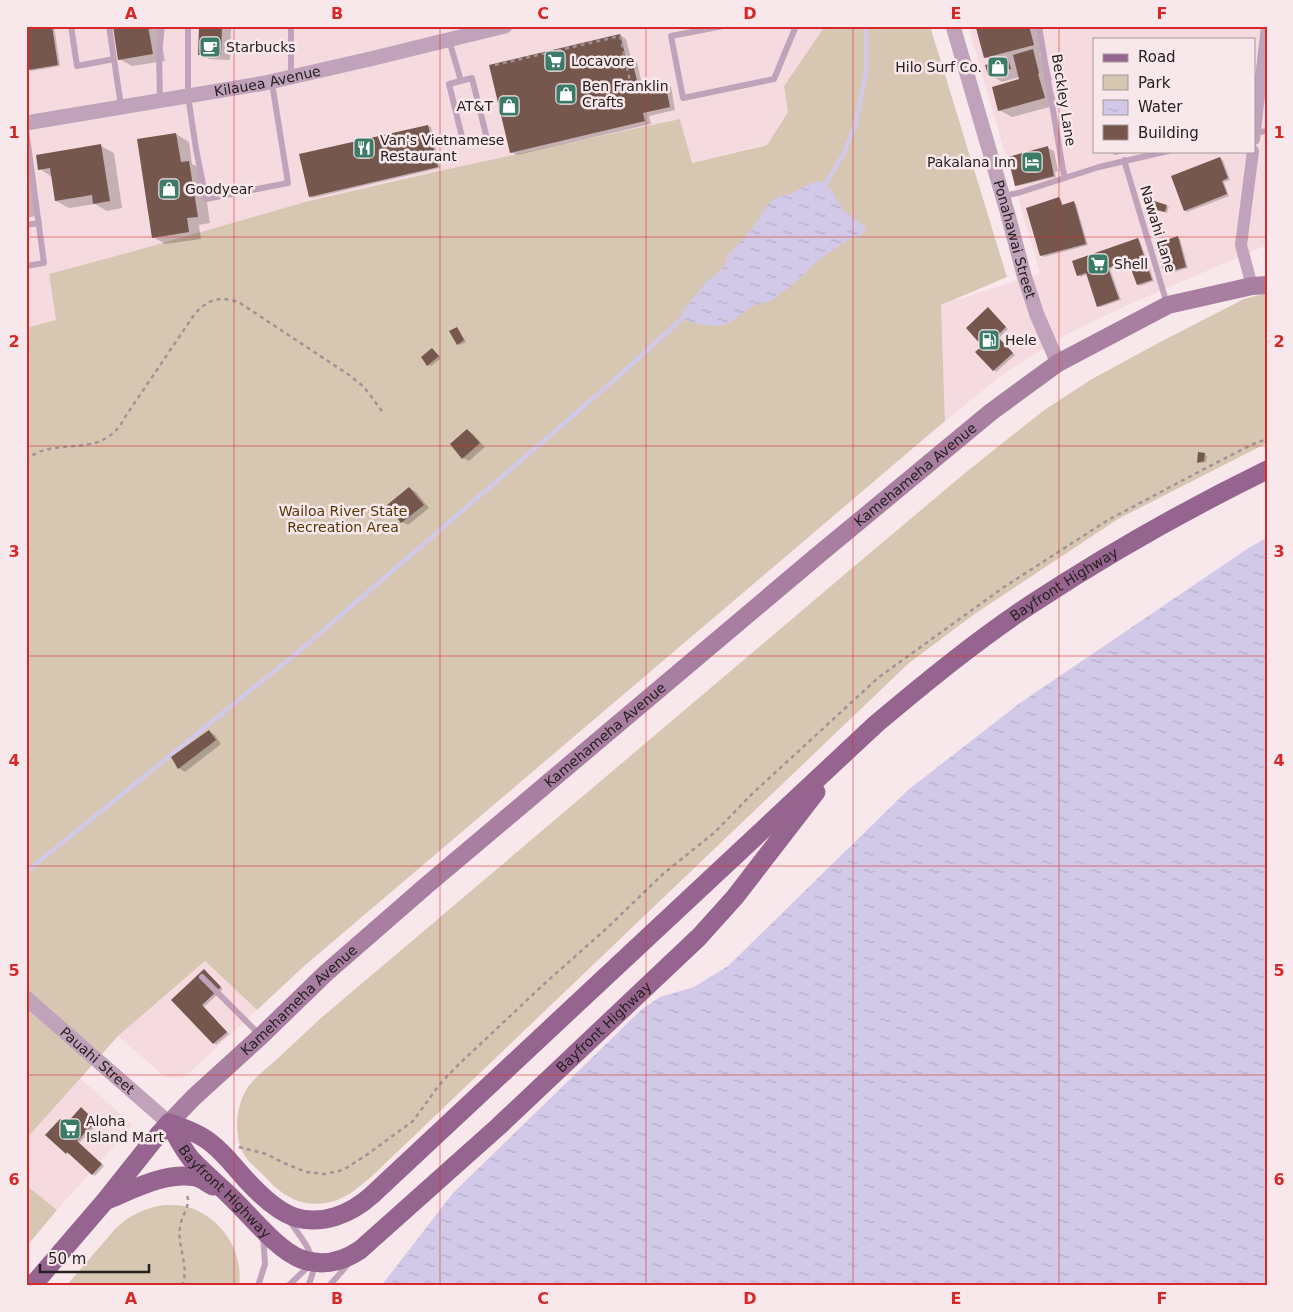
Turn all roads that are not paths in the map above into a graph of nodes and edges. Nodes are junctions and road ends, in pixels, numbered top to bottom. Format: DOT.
graph roads {
  1 [pos="71,26"];
  2 [pos="109,26"];
  3 [pos="162,26"];
  4 [pos="188,26"];
  5 [pos="291,26"];
  6 [pos="504,26"];
  7 [pos="723,26"];
  8 [pos="796,26"];
  9 [pos="953,26"];
  10 [pos="1039,26"];
  11 [pos="1267,26"];
  12 [pos="449,40"];
  13 [pos="114,59"];
  14 [pos="291,78"];
  15 [pos="272,81"];
  16 [pos="461,81"];
  17 [pos="188,96"];
  18 [pos="160,101"];
  19 [pos="121,107"];
  20 [pos="26,122"];
  21 [pos="1256,124"];
  22 [pos="26,130"];
  23 [pos="1163,152"];
  24 [pos="1253,152"];
  25 [pos="1124,160"];
  26 [pos="1065,178"];
  27 [pos="1002,196"];
  28 [pos="39,223"];
  29 [pos="26,225"];
  30 [pos="26,266"];
  31 [pos="1267,273"];
  32 [pos="1260,285"];
  33 [pos="1168,305"];
  34 [pos="1058,364"];
  35 [pos="1267,470"];
  36 [pos="876,724"];
  37 [pos="202,977"];
  38 [pos="26,998"];
  39 [pos="261,1036"];
  40 [pos="169,1123"];
  41 [pos="231,1196"];
  42 [pos="105,1201"];
  43 [pos="283,1211"];
  44 [pos="263,1229"];
  45 [pos="360,1250"];
  46 [pos="313,1262"];
  47 [pos="32,1286"];
  48 [pos="258,1286"];
  49 [pos="288,1286"];
  50 [pos="308,1286"];
  51 [pos="330,1286"];
  1 -- 13 [label="lane"];
  2 -- 13 [label="lane"];
  3 -- 18 [label="lane"];
  4 -- 17 [label="lane"];
  5 -- 14 [label="lane"];
  6 -- 12 [label="street, Kilauea Avenue"];
  7 -- 8 [label="lane"];
  9 -- 27 [label="street, Ponahawai Street"];
  10 -- 26 [label="lane, Beckley Lane"];
  11 -- 21 [label="street"];
  12 -- 14 [label="street, Kilauea Avenue"];
  12 -- 16 [label="lane"];
  13 -- 19 [label="lane"];
  14 -- 15 [label="street, Kilauea Avenue"];
  15 -- 17 [label="street, Kilauea Avenue"];
  15 -- 17 [label="lane"];
  16 -- 16 [label="lane"];
  17 -- 18 [label="street, Kilauea Avenue"];
  18 -- 19 [label="street, Kilauea Avenue"];
  19 -- 20 [label="street, Kilauea Avenue"];
  22 -- 28 [label="lane"];
  23 -- 25 [label="lane"];
  24 -- 32 [label="street"];
  25 -- 26 [label="lane"];
  25 -- 33 [label="lane, Nawahi Lane"];
  26 -- 27 [label="lane"];
  27 -- 34 [label="street, Ponahawai Street"];
  28 -- 29 [label="lane"];
  28 -- 30 [label="lane"];
  31 -- 32 [label="main road, Kamehameha Avenue"];
  32 -- 33 [label="main road, Kamehameha Avenue"];
  33 -- 34 [label="main road, Kamehameha Avenue"];
  34 -- 39 [label="main road, Kamehameha Avenue"];
  35 -- 36 [label="main road, Bayfront Highway"];
  36 -- 43 [label="main road, Bayfront Highway"];
  36 -- 45 [label="main road, Bayfront Highway"];
  37 -- 39 [label="lane"];
  38 -- 40 [label="street, Pauahi Street"];
  39 -- 40 [label="main road, Kamehameha Avenue"];
  40 -- 41 [label="main road, Bayfront Highway"];
  40 -- 42 [label="main road, Kamehameha Avenue"];
  40 -- 43 [label="main road, Bayfront Highway"];
  41 -- 42 [label="main road"];
  41 -- 44 [label="main road, Bayfront Highway"];
  42 -- 47 [label="main road, Kamehameha Avenue"];
  43 -- 46 [label="lane"];
  44 -- 46 [label="main road, Bayfront Highway"];
  44 -- 48 [label="lane"];
  45 -- 46 [label="main road, Bayfront Highway"];
  45 -- 51 [label="lane"];
  46 -- 49 [label="lane"];
  46 -- 50 [label="lane"];
}
